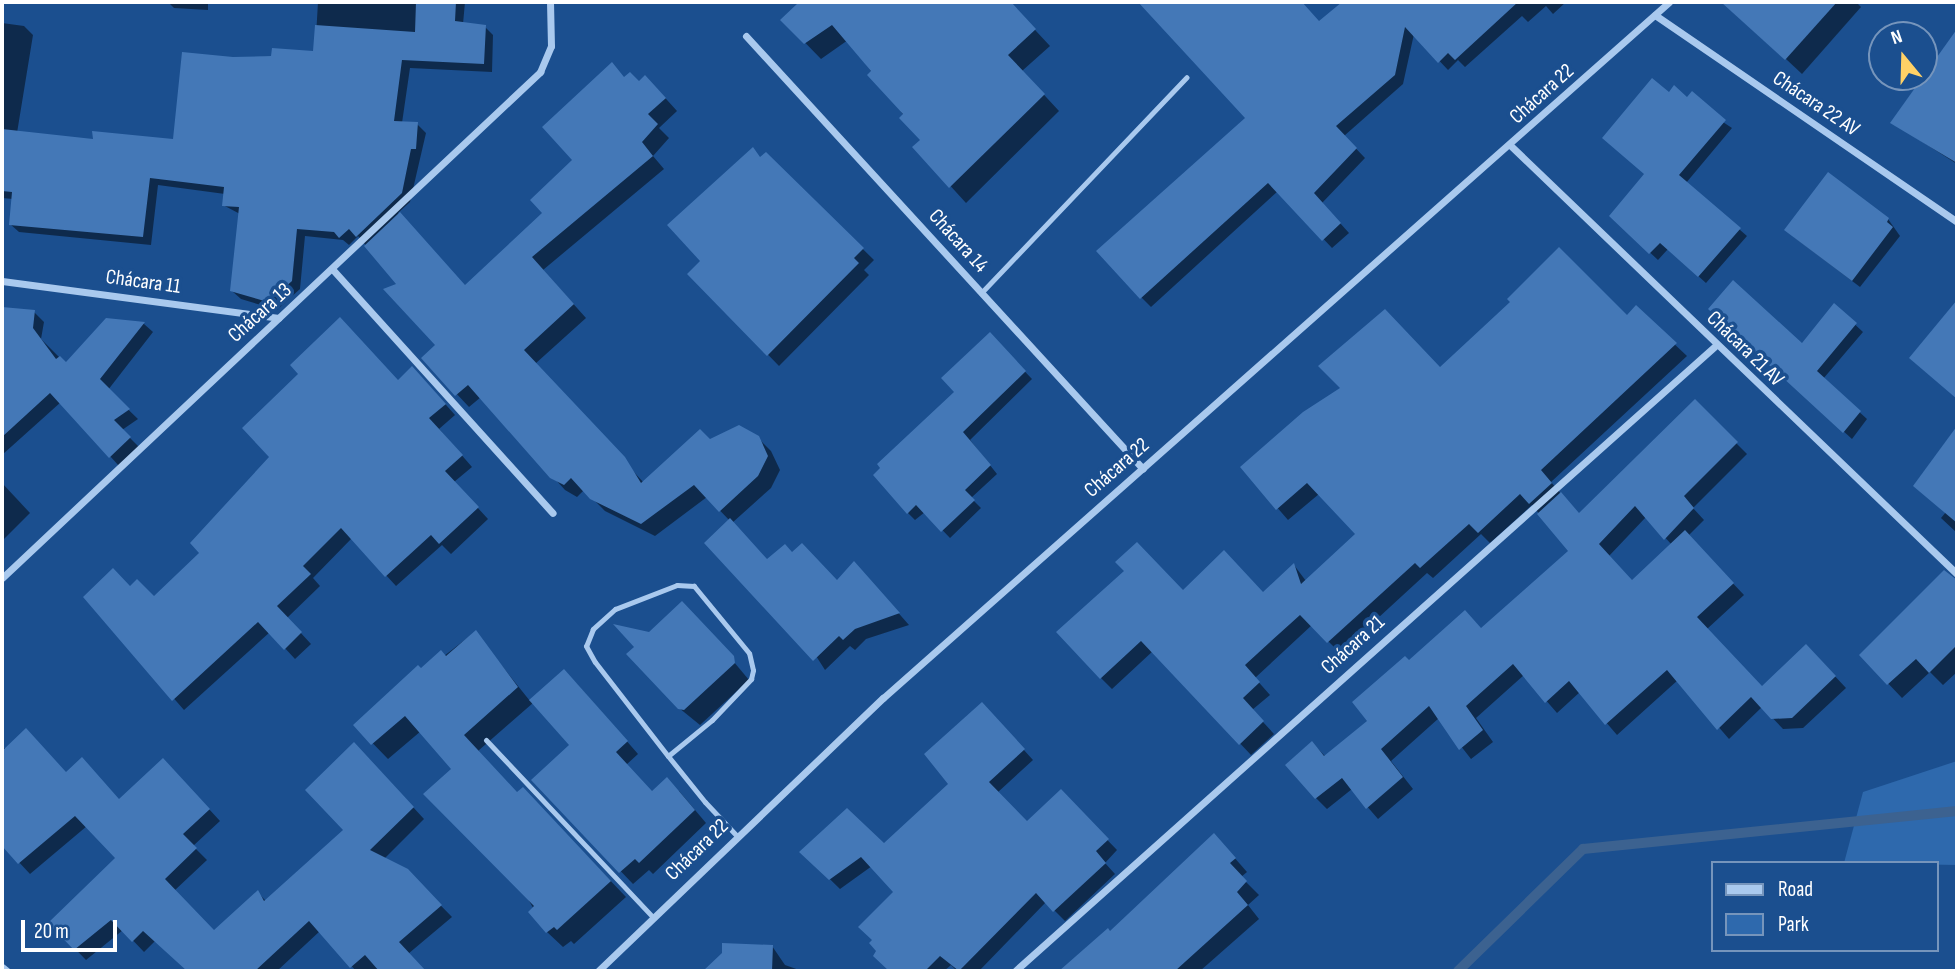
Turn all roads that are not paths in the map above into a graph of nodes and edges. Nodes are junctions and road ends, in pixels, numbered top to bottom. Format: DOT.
graph roads {
  1 [pos="550,2"];
  2 [pos="1669,2"];
  3 [pos="1655,15"];
  4 [pos="746,36"];
  5 [pos="1187,77"];
  6 [pos="1511,146"];
  7 [pos="1957,222"];
  8 [pos="334,271"];
  9 [pos="2,281"];
  10 [pos="981,293"];
  11 [pos="279,318"];
  12 [pos="1715,345"];
  13 [pos="1143,469"];
  14 [pos="553,513"];
  15 [pos="1957,574"];
  16 [pos="2,578"];
  17 [pos="486,740"];
  18 [pos="668,756"];
  19 [pos="736,835"];
  20 [pos="653,917"];
  21 [pos="2,967"];
  22 [pos="7,971"];
  23 [pos="598,971"];
  24 [pos="1015,971"];
  1 -- 8 [label="street, Chácara 13"];
  2 -- 3 [label="street, Chácara 22"];
  3 -- 6 [label="street, Chácara 22"];
  3 -- 7 [label="street, Chácara 22 AV"];
  4 -- 10 [label="street, Chácara 14"];
  5 -- 10 [label="lane"];
  6 -- 12 [label="street, Chácara 21 AV"];
  6 -- 13 [label="street, Chácara 22"];
  8 -- 11 [label="street, Chácara 13"];
  8 -- 14 [label="street"];
  9 -- 11 [label="street, Chácara 11"];
  10 -- 13 [label="street, Chácara 14"];
  11 -- 16 [label="street, Chácara 13"];
  12 -- 15 [label="street, Chácara 21 AV"];
  12 -- 24 [label="street, Chácara 21"];
  13 -- 19 [label="street, Chácara 22"];
  17 -- 20 [label="lane"];
  18 -- 18 [label="lane"];
  18 -- 19 [label="lane"];
  19 -- 20 [label="street, Chácara 22"];
  20 -- 23 [label="street, Chácara 22"];
  21 -- 22 [label="street"];
}
